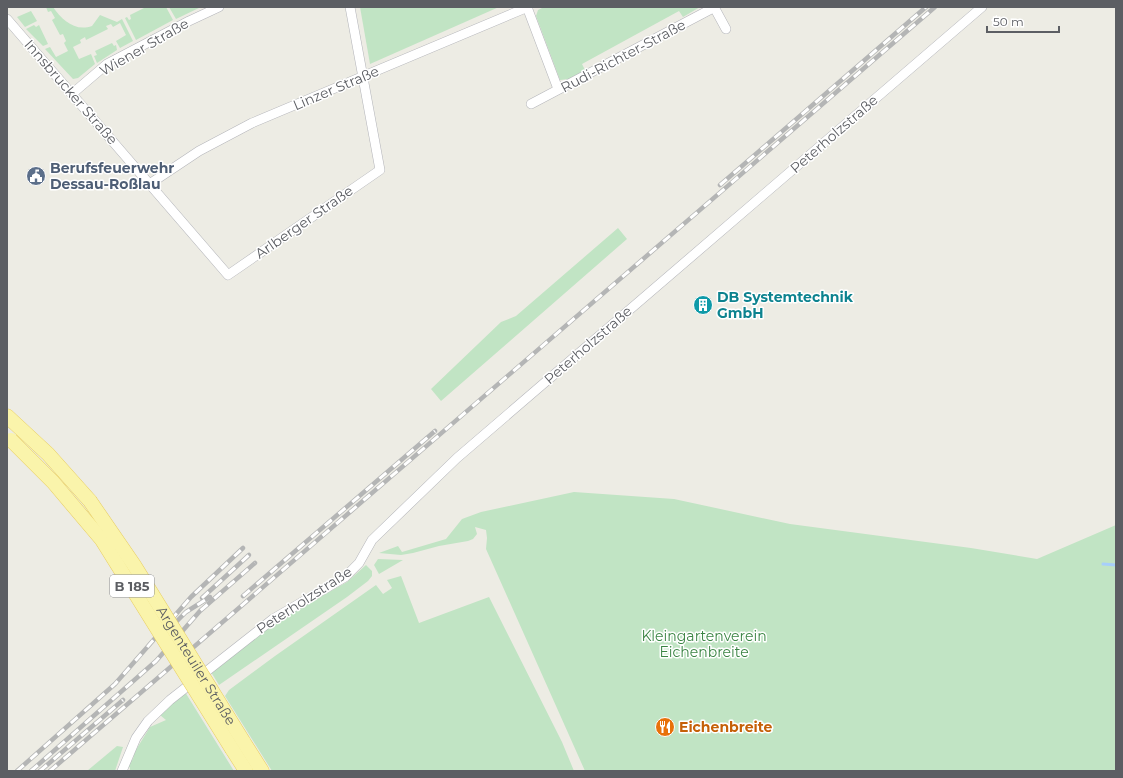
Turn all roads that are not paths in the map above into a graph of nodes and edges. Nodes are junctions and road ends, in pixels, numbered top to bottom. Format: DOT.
graph roads {
  1 [pos="219,7"];
  2 [pos="350,7"];
  3 [pos="527,7"];
  4 [pos="715,7"];
  5 [pos="982,7"];
  6 [pos="7,19"];
  7 [pos="726,29"];
  8 [pos="362,76"];
  9 [pos="558,89"];
  10 [pos="73,93"];
  11 [pos="531,104"];
  12 [pos="151,183"];
  13 [pos="228,275"];
  14 [pos="7,416"];
  15 [pos="9,438"];
  16 [pos="238,745"];
  17 [pos="122,771"];
  18 [pos="246,771"];
  19 [pos="262,771"];
  1 -- 10 [label="street, Wiener Straße"];
  2 -- 8 [label="street"];
  3 -- 8 [label="street, Linzer Straße"];
  3 -- 9 [label="street"];
  4 -- 7 [label="street"];
  4 -- 9 [label="street, Rudi-Richter-Straße"];
  5 -- 17 [label="street, Peterholzstraße"];
  6 -- 10 [label="street, Innsbrucker Straße"];
  8 -- 12 [label="street, Linzer Straße"];
  8 -- 13 [label="street, Arlberger Straße"];
  9 -- 11 [label="street, Rudi-Richter-Straße"];
  10 -- 12 [label="street, Innsbrucker Straße"];
  12 -- 13 [label="street, Innsbrucker Straße"];
  14 -- 16 [label="main road, Argenteuiler Straße / B 185, bridge"];
  15 -- 16 [label="main road, Argenteuiler Straße / B 185, bridge"];
  16 -- 18 [label="main road, Argenteuiler Straße / B 185"];
  16 -- 19 [label="main road, Argenteuiler Straße / B 185"];
}
